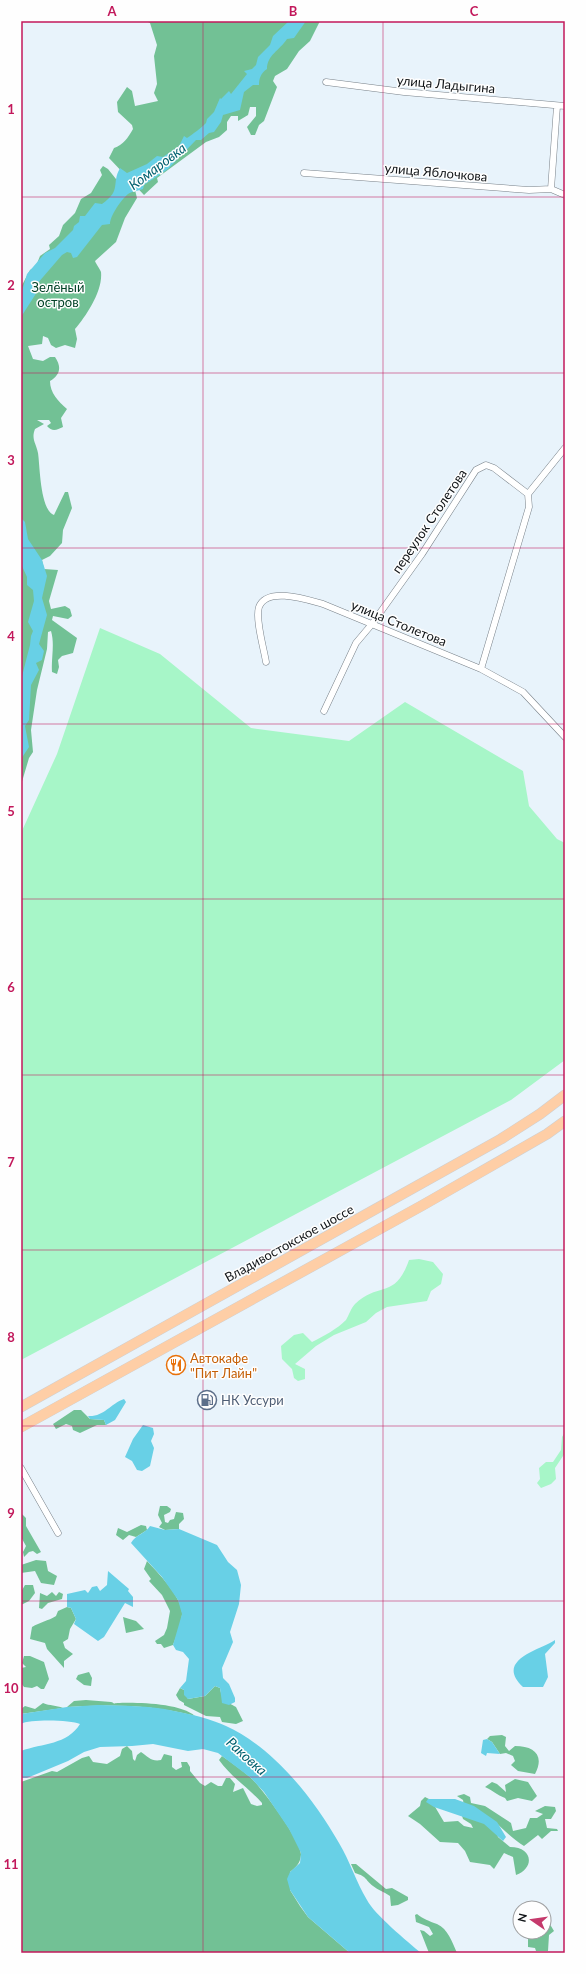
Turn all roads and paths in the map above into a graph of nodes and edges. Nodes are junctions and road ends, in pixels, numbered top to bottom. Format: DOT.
graph roads {
  1 [pos="326,82"];
  2 [pos="557,106"];
  3 [pos="565,106"];
  4 [pos="304,173"];
  5 [pos="551,189"];
  6 [pos="565,195"];
  7 [pos="565,448"];
  8 [pos="528,494"];
  9 [pos="372,624"];
  10 [pos="266,662"];
  11 [pos="481,669"];
  12 [pos="324,711"];
  13 [pos="565,737"];
  14 [pos="565,1094"];
  15 [pos="565,1121"];
  16 [pos="515,1130"];
  17 [pos="525,1146"];
  18 [pos="21,1407"];
  19 [pos="21,1427"];
  20 [pos="21,1468"];
  21 [pos="58,1533"];
  1 -- 2 [label="street, улица Ладыгина"];
  2 -- 3 [label="street, улица Ладыгина"];
  2 -- 5 [label="street"];
  4 -- 5 [label="street, улица Яблочкова"];
  5 -- 6 [label="street, улица Яблочкова"];
  7 -- 8 [label="street"];
  8 -- 9 [label="street, переулок Столетова"];
  8 -- 11 [label="street"];
  9 -- 10 [label="street, улица Столетова"];
  9 -- 11 [label="street, улица Столетова"];
  9 -- 12 [label="street, переулок Столетова"];
  11 -- 13 [label="street, улица Столетова"];
  14 -- 16 [label="highway, Владивостокское шоссе"];
  15 -- 17 [label="highway"];
  16 -- 17 [label="highway"];
  16 -- 18 [label="highway, Владивостокское шоссе"];
  17 -- 19 [label="highway"];
  20 -- 21 [label="street"];
}
